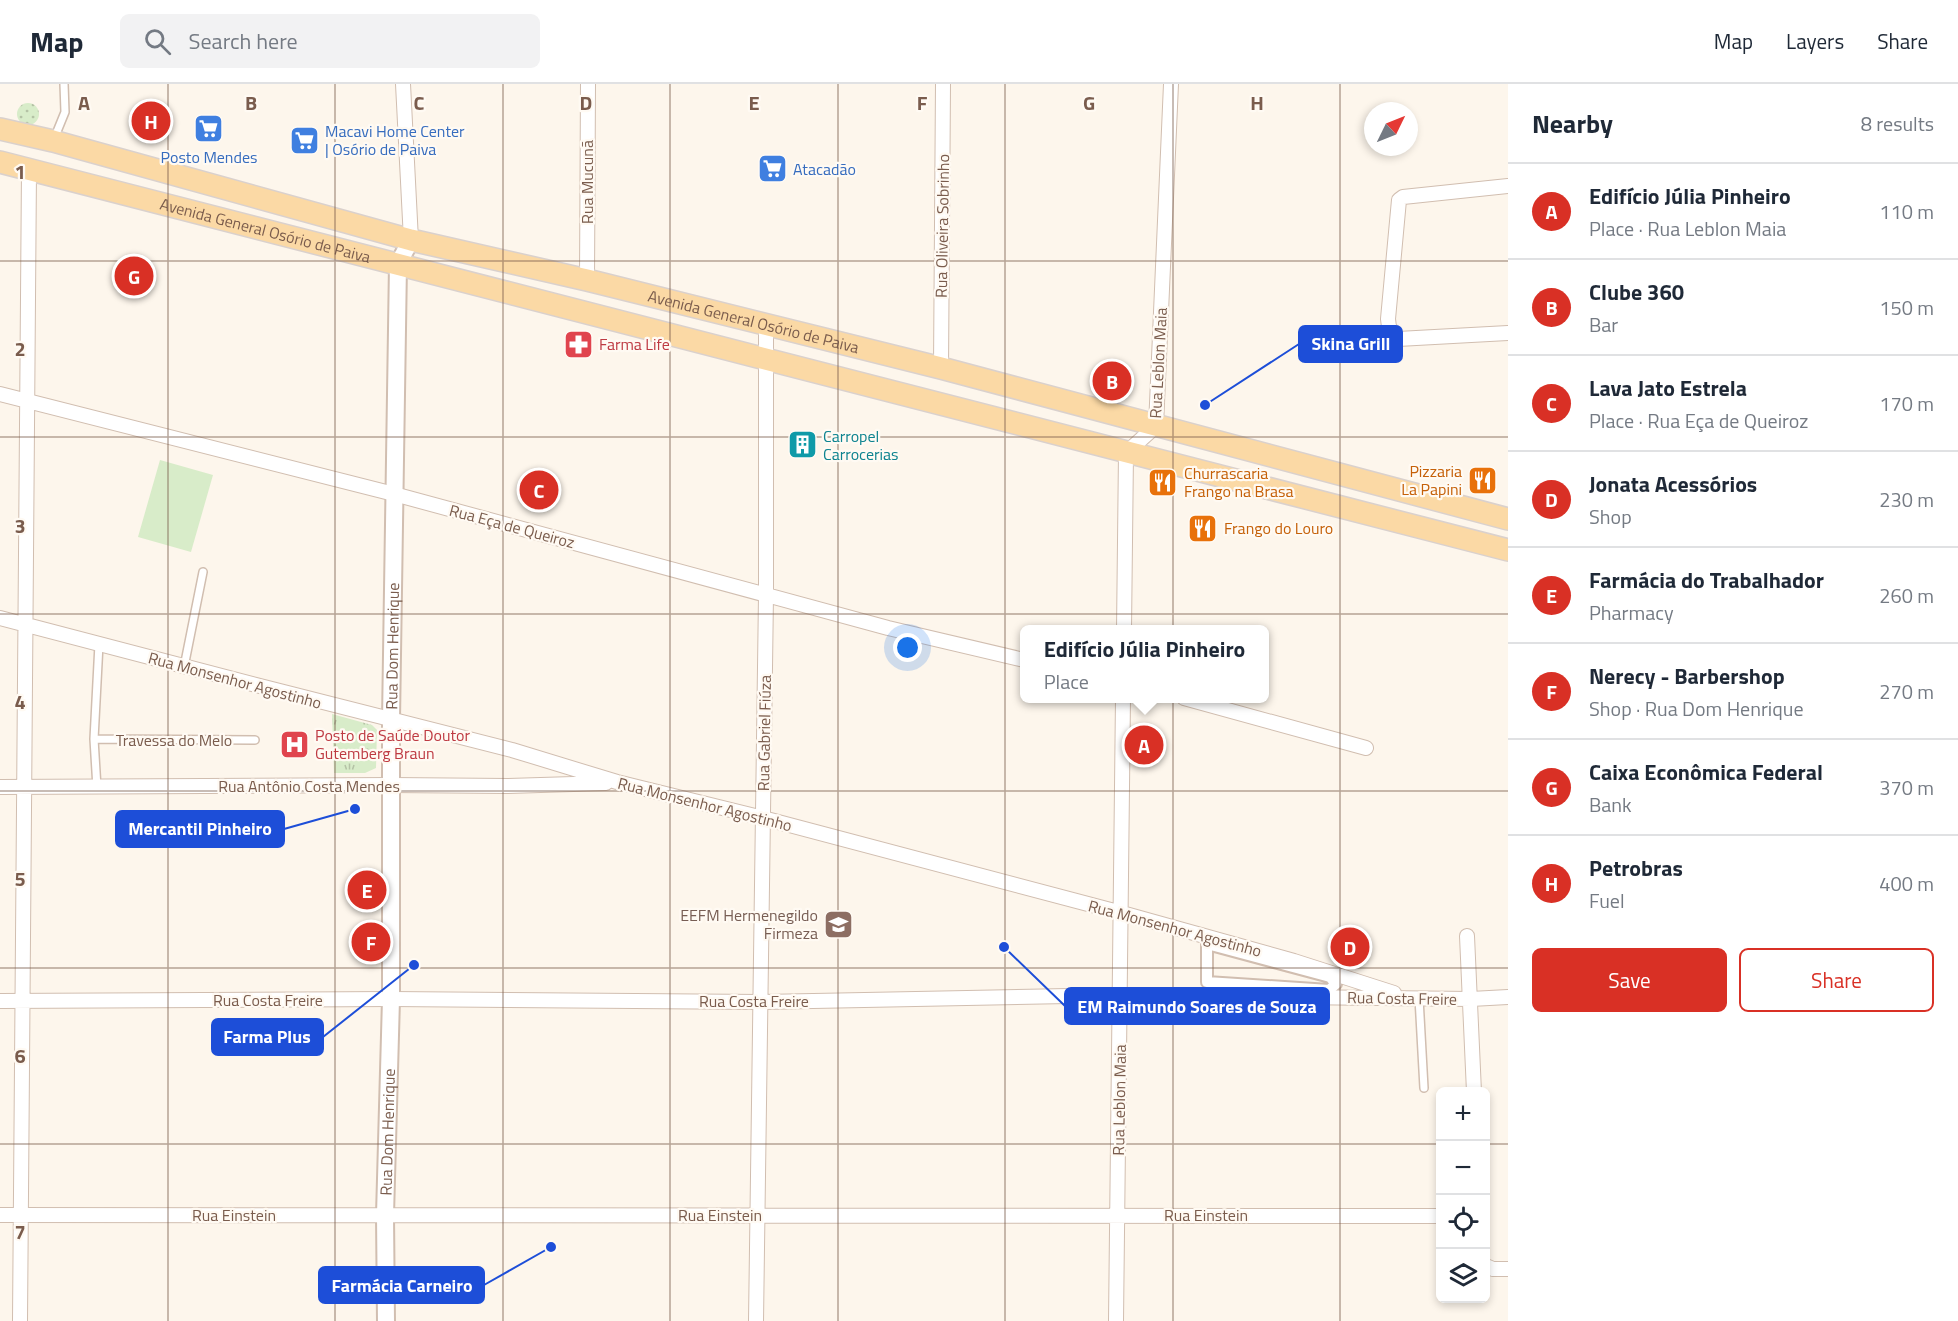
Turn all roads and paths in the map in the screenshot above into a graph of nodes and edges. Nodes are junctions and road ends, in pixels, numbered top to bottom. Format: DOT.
graph roads {
  1 [pos="64,84"];
  2 [pos="403,84"];
  3 [pos="588,84"];
  4 [pos="943,84"];
  5 [pos="1171,84"];
  6 [pos="0,129"];
  7 [pos="53,141"];
  8 [pos="0,162"];
  9 [pos="28,170"];
  10 [pos="1508,186"];
  11 [pos="411,240"];
  12 [pos="398,264"];
  13 [pos="587,280"];
  14 [pos="766,324"];
  15 [pos="1508,333"];
  16 [pos="765,359"];
  17 [pos="941,368"];
  18 [pos="0,394"];
  19 [pos="26,401"];
  20 [pos="1156,426"];
  21 [pos="1126,453"];
  22 [pos="394,494"];
  23 [pos="1469,509"];
  24 [pos="1508,519"];
  25 [pos="1464,539"];
  26 [pos="1508,550"];
  27 [pos="202,572"];
  28 [pos="766,595"];
  29 [pos="0,618"];
  30 [pos="25,624"];
  31 [pos="1124,625"];
  32 [pos="99,644"];
  33 [pos="1020,659"];
  34 [pos="184,667"];
  35 [pos="1123,703"];
  36 [pos="1199,703"];
  37 [pos="391,720"];
  38 [pos="94,739"];
  39 [pos="255,740"];
  40 [pos="1366,748"];
  41 [pos="617,782"];
  42 [pos="391,784"];
  43 [pos="0,787"];
  44 [pos="24,787"];
  45 [pos="97,788"];
  46 [pos="763,818"];
  47 [pos="1122,913"];
  48 [pos="1467,936"];
  49 [pos="1207,944"];
  50 [pos="1121,995"];
  51 [pos="1508,997"];
  52 [pos="1413,998"];
  53 [pos="391,999"];
  54 [pos="1471,999"];
  55 [pos="0,1001"];
  56 [pos="22,1001"];
  57 [pos="761,1002"];
  58 [pos="1474,1087"];
  59 [pos="1424,1089"];
  60 [pos="0,1215"];
  61 [pos="21,1215"];
  62 [pos="385,1215"];
  63 [pos="758,1215"];
  64 [pos="1117,1215"];
  65 [pos="1436,1216"];
  66 [pos="1490,1268"];
  67 [pos="1508,1269"];
  68 [pos="20,1321"];
  69 [pos="386,1321"];
  70 [pos="756,1321"];
  71 [pos="1116,1321"];
  1 -- 7 [label="lane"];
  2 -- 11 [label="street"];
  3 -- 13 [label="street, Rua Mucunã"];
  4 -- 17 [label="street, Rua Oliveira Sobrinho"];
  5 -- 20 [label="street, Rua Leblon Maia"];
  6 -- 7 [label="main road, Avenida General Osório de Paiva"];
  7 -- 11 [label="main road, Avenida General Osório de Paiva"];
  8 -- 9 [label="main road, Avenida General Osório de Paiva"];
  9 -- 12 [label="main road, Avenida General Osório de Paiva"];
  9 -- 19 [label="street"];
  10 -- 15 [label="street"];
  11 -- 12 [label="street, Rua Dom Henrique"];
  11 -- 13 [label="main road, Avenida General Osório de Paiva"];
  12 -- 16 [label="main road, Avenida General Osório de Paiva"];
  12 -- 22 [label="street, Rua Dom Henrique"];
  13 -- 14 [label="main road, Avenida General Osório de Paiva"];
  14 -- 16 [label="street, Rua Gabriel Fiúza"];
  14 -- 17 [label="main road, Avenida General Osório de Paiva"];
  16 -- 21 [label="main road, Avenida General Osório de Paiva"];
  16 -- 28 [label="street, Rua Gabriel Fiúza"];
  17 -- 20 [label="main road, Avenida General Osório de Paiva"];
  18 -- 19 [label="street, Rua Eça de Queiroz"];
  19 -- 22 [label="street, Rua Eça de Queiroz"];
  19 -- 30 [label="street"];
  20 -- 21 [label="street, Rua Leblon Maia"];
  20 -- 23 [label="main road, Avenida General Osório de Paiva"];
  21 -- 25 [label="main road, Avenida General Osório de Paiva"];
  21 -- 31 [label="street"];
  22 -- 28 [label="street, Rua Eça de Queiroz"];
  22 -- 37 [label="street, Rua Dom Henrique"];
  23 -- 24 [label="main road, Avenida General Osório de Paiva"];
  23 -- 25 [label="main road"];
  25 -- 26 [label="main road, Avenida General Osório de Paiva"];
  27 -- 34 [label="lane"];
  28 -- 33 [label="street, Rua Eça de Queiroz"];
  28 -- 46 [label="street, Rua Gabriel Fiúza"];
  29 -- 30 [label="street, Rua Monsenhor Agostinho"];
  30 -- 32 [label="street, Rua Monsenhor Agostinho"];
  30 -- 44 [label="street"];
  32 -- 34 [label="street, Rua Monsenhor Agostinho"];
  32 -- 38 [label="lane"];
  34 -- 37 [label="street, Rua Monsenhor Agostinho"];
  35 -- 47 [label="street, Rua Leblon Maia"];
  36 -- 40 [label="street"];
  37 -- 41 [label="street, Rua Monsenhor Agostinho"];
  37 -- 42 [label="street, Rua Dom Henrique"];
  38 -- 39 [label="lane, Travessa do Melo"];
  38 -- 45 [label="lane"];
  41 -- 42 [label="street, Rua Antônio Costa Mendes"];
  41 -- 46 [label="street, Rua Monsenhor Agostinho"];
  42 -- 45 [label="street, Rua Antônio Costa Mendes"];
  42 -- 53 [label="street, Rua Dom Henrique"];
  43 -- 44 [label="street, Rua Antônio Costa Mendes"];
  44 -- 45 [label="street, Rua Antônio Costa Mendes"];
  44 -- 56 [label="street"];
  46 -- 47 [label="street, Rua Monsenhor Agostinho"];
  46 -- 57 [label="street, Rua Gabriel Fiúza"];
  47 -- 50 [label="street, Rua Leblon Maia"];
  47 -- 52 [label="street, Rua Monsenhor Agostinho"];
  48 -- 54 [label="street"];
  49 -- 49 [label="street"];
  50 -- 52 [label="street, Rua Costa Freire"];
  50 -- 57 [label="street, Rua Costa Freire"];
  50 -- 64 [label="street, Rua Leblon Maia"];
  51 -- 54 [label="street, Rua Costa Freire"];
  52 -- 54 [label="street, Rua Costa Freire"];
  52 -- 59 [label="lane"];
  53 -- 56 [label="street, Rua Costa Freire"];
  53 -- 57 [label="street, Rua Costa Freire"];
  53 -- 62 [label="street, Rua Dom Henrique"];
  54 -- 58 [label="street"];
  55 -- 56 [label="street, Rua Costa Freire"];
  56 -- 61 [label="street"];
  57 -- 63 [label="street, Rua Gabriel Fiúza"];
  60 -- 61 [label="street, Rua Einstein"];
  61 -- 62 [label="street, Rua Einstein"];
  61 -- 68 [label="street"];
  62 -- 63 [label="street, Rua Einstein"];
  62 -- 69 [label="street, Rua Dom Henrique"];
  63 -- 64 [label="street, Rua Einstein"];
  63 -- 70 [label="street, Rua Gabriel Fiúza"];
  64 -- 65 [label="street, Rua Einstein"];
  64 -- 71 [label="street, Rua Leblon Maia"];
  66 -- 67 [label="street"];
}
